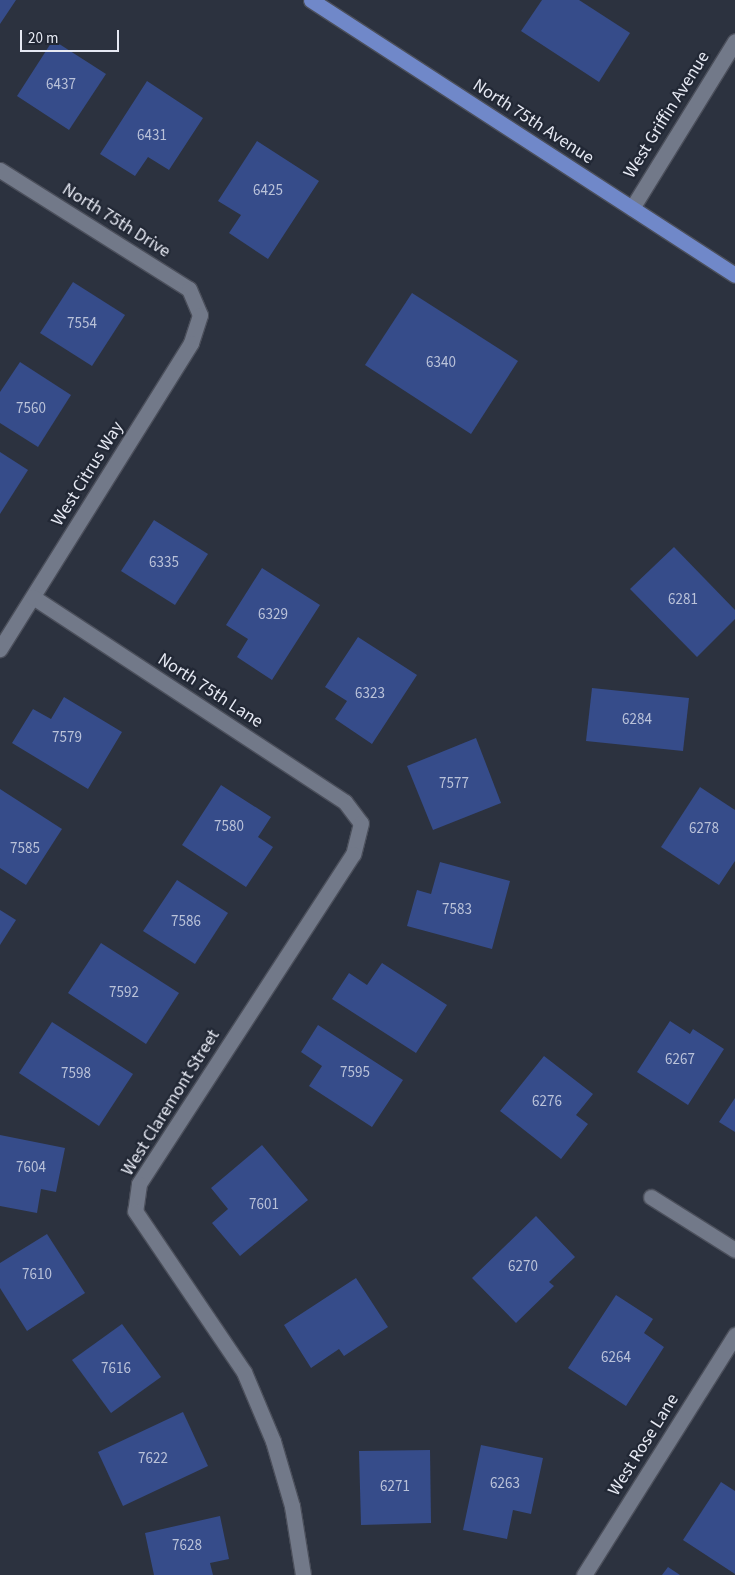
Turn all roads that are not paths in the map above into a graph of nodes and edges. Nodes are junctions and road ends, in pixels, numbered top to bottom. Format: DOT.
graph roads {
  1 [pos="311,0"];
  2 [pos="735,41"];
  3 [pos="0,170"];
  4 [pos="632,208"];
  5 [pos="735,275"];
  6 [pos="200,315"];
  7 [pos="33,597"];
  8 [pos="0,650"];
  9 [pos="361,824"];
  10 [pos="651,1197"];
  11 [pos="735,1250"];
  12 [pos="735,1335"];
  13 [pos="304,1575"];
  14 [pos="584,1575"];
  1 -- 4 [label="main road, North 75th Avenue"];
  2 -- 4 [label="street, West Griffin Avenue"];
  3 -- 6 [label="street, North 75th Drive"];
  4 -- 5 [label="main road, North 75th Avenue"];
  6 -- 7 [label="street, West Citrus Way"];
  7 -- 8 [label="street, West Citrus Way"];
  7 -- 9 [label="street, North 75th Lane"];
  9 -- 13 [label="street, West Claremont Street"];
  10 -- 11 [label="street"];
  12 -- 14 [label="street, West Rose Lane"];
}
